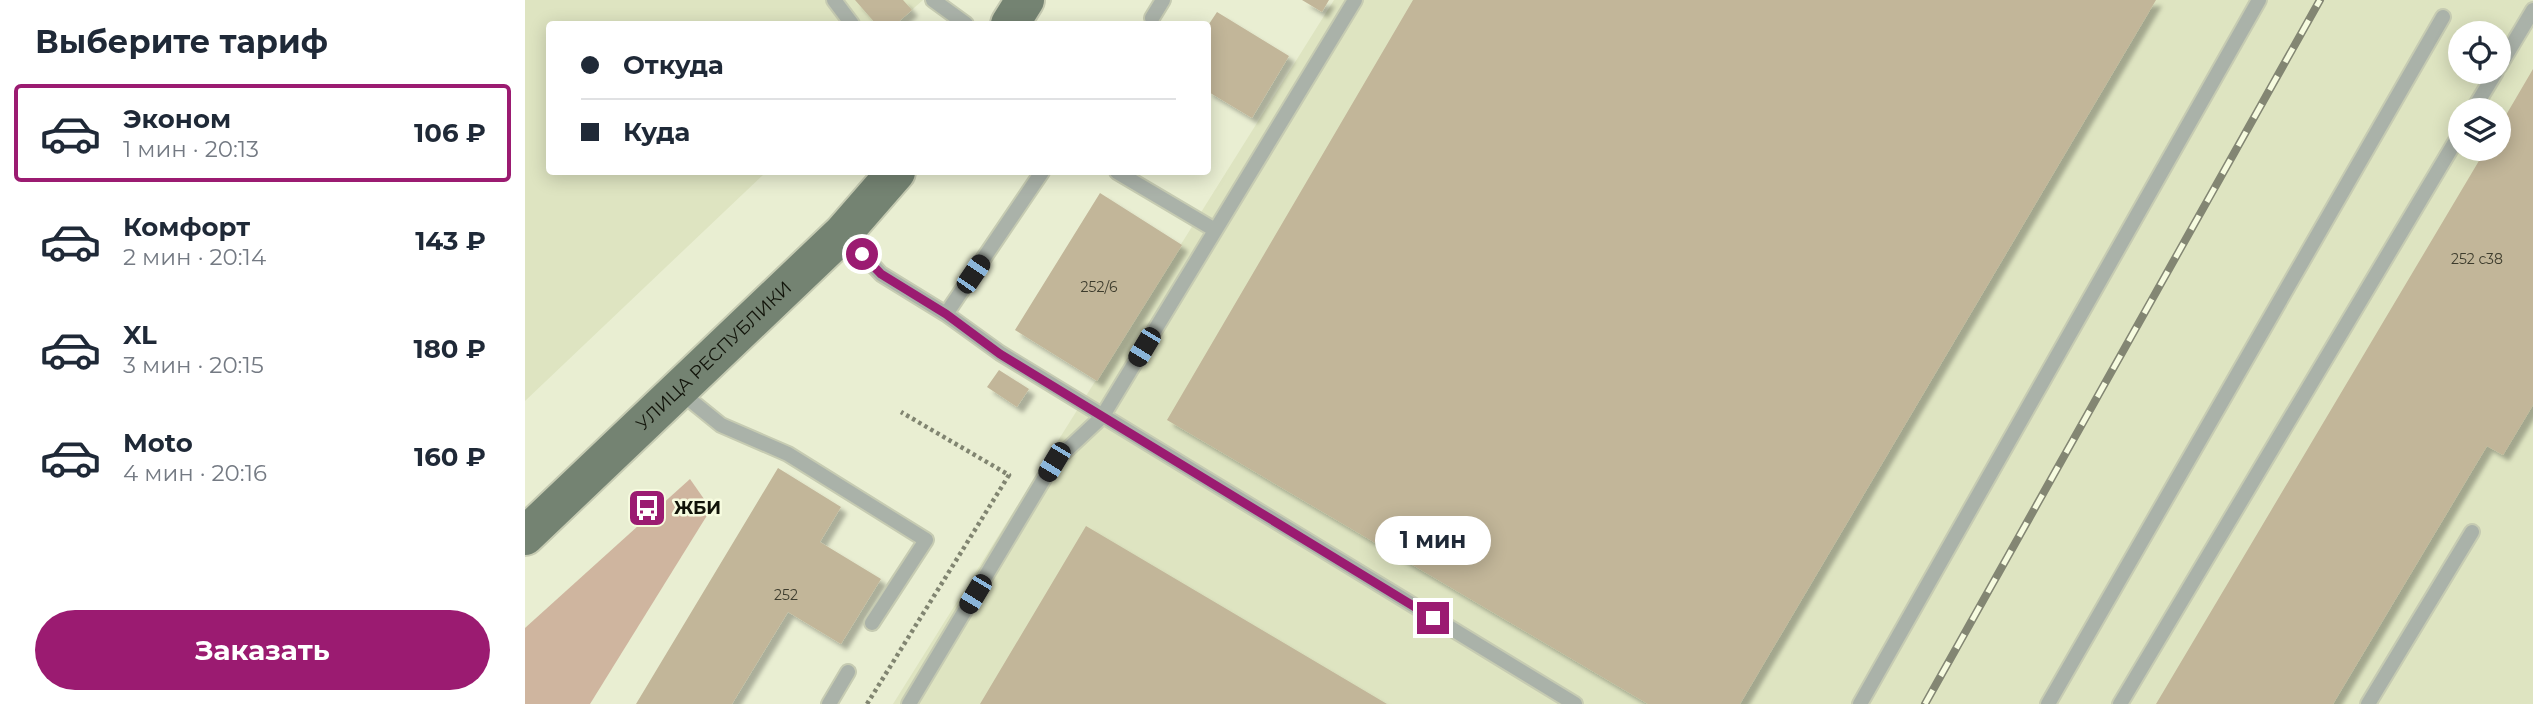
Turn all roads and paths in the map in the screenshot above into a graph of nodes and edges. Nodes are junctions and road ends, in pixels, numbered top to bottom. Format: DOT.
graph roads {
  1 [pos="834,0"];
  2 [pos="933,0"];
  3 [pos="1025,0"];
  4 [pos="1163,0"];
  5 [pos="1355,0"];
  6 [pos="2259,0"];
  7 [pos="2533,10"];
  8 [pos="2443,17"];
  9 [pos="1152,18"];
  10 [pos="850,21"];
  11 [pos="962,21"];
  12 [pos="1012,21"];
  13 [pos="2511,47"];
  14 [pos="2448,154"];
  15 [pos="893,175"];
  16 [pos="1040,175"];
  17 [pos="1122,175"];
  18 [pos="1215,230"];
  19 [pos="843,233"];
  20 [pos="946,314"];
  21 [pos="677,390"];
  22 [pos="1102,417"];
  23 [pos="2472,532"];
  24 [pos="525,536"];
  25 [pos="872,623"];
  26 [pos="848,672"];
  27 [pos="829,704"];
  28 [pos="909,704"];
  29 [pos="1575,704"];
  30 [pos="1860,704"];
  31 [pos="2048,704"];
  32 [pos="2120,704"];
  33 [pos="2368,704"];
  1 -- 10 [label="lane"];
  2 -- 11 [label="lane"];
  3 -- 12 [label="main road"];
  4 -- 9 [label="lane"];
  5 -- 18 [label="lane"];
  6 -- 30 [label="lane"];
  7 -- 13 [label="lane"];
  8 -- 31 [label="lane"];
  14 -- 32 [label="lane"];
  15 -- 19 [label="main road, УЛИЦА РЕСПУБЛИКИ"];
  16 -- 20 [label="lane"];
  17 -- 18 [label="lane"];
  18 -- 22 [label="lane"];
  19 -- 20 [label="lane"];
  19 -- 21 [label="main road, УЛИЦА РЕСПУБЛИКИ"];
  20 -- 22 [label="lane"];
  21 -- 24 [label="main road, УЛИЦА РЕСПУБЛИКИ"];
  21 -- 25 [label="lane"];
  22 -- 28 [label="lane"];
  22 -- 29 [label="lane"];
  23 -- 33 [label="lane"];
  26 -- 27 [label="lane"];
}
